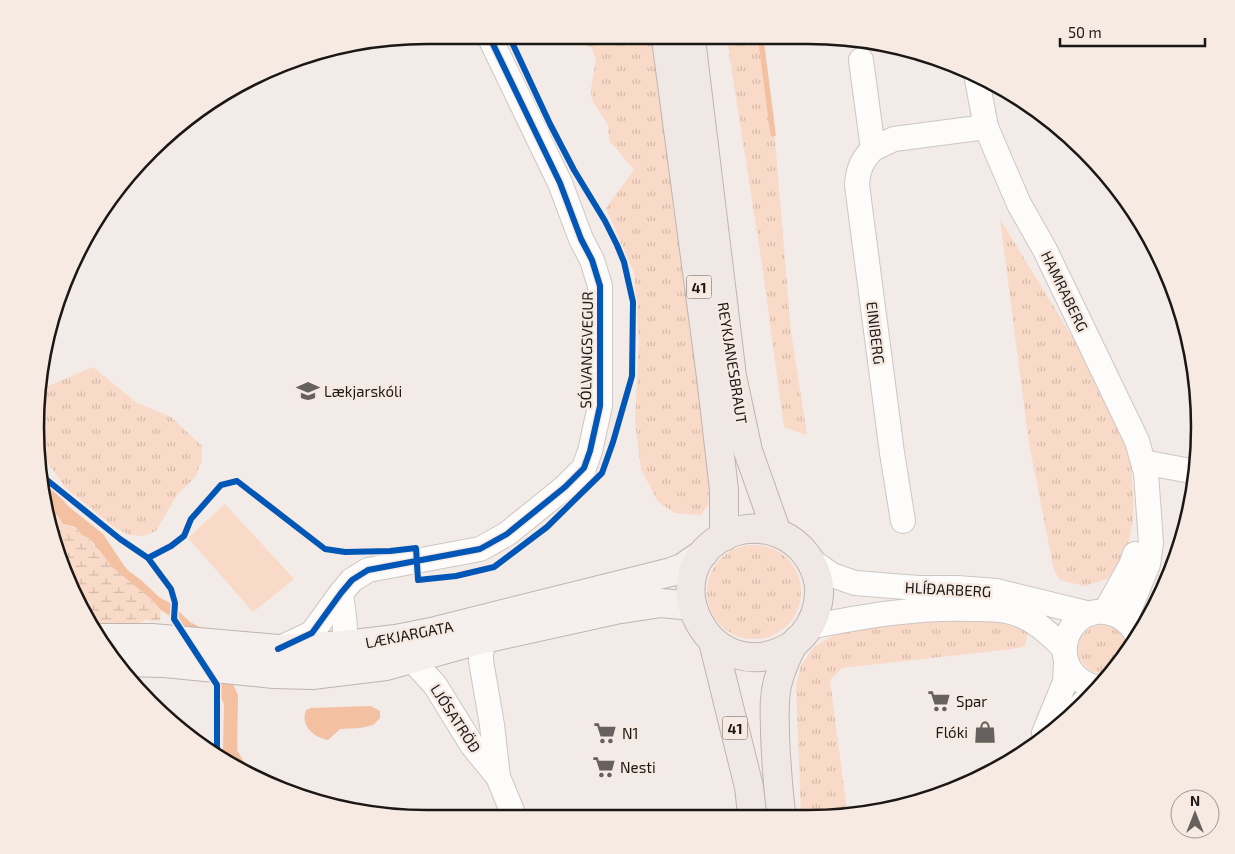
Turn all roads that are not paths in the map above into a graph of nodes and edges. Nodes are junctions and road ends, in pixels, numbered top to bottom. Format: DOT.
graph roads {
  1 [pos="493,44"];
  2 [pos="667,44"];
  3 [pos="692,44"];
  4 [pos="861,60"];
  5 [pos="978,83"];
  6 [pos="986,127"];
  7 [pos="873,149"];
  8 [pos="1143,462"];
  9 [pos="1189,471"];
  10 [pos="903,521"];
  11 [pos="777,533"];
  12 [pos="714,545"];
  13 [pos="809,559"];
  14 [pos="341,593"];
  15 [pos="692,606"];
  16 [pos="1115,621"];
  17 [pos="801,636"];
  18 [pos="486,638"];
  19 [pos="109,641"];
  20 [pos="713,642"];
  21 [pos="346,645"];
  22 [pos="1065,656"];
  23 [pos="271,657"];
  24 [pos="143,660"];
  25 [pos="412,660"];
  26 [pos="312,675"];
  27 [pos="1091,686"];
  28 [pos="1047,727"];
  29 [pos="498,777"];
  30 [pos="512,810"];
  31 [pos="752,810"];
  32 [pos="781,810"];
  1 -- 14 [label="street, SÓLVANGSVEGUR"];
  2 -- 12 [label="highway, REYKJANESBRAUT / 41"];
  3 -- 11 [label="highway, REYKJANESBRAUT / 41"];
  4 -- 7 [label="street"];
  5 -- 6 [label="street, HAMRABERG"];
  6 -- 7 [label="street, EINIBERG"];
  6 -- 8 [label="street, HAMRABERG"];
  7 -- 10 [label="street, EINIBERG"];
  8 -- 9 [label="street"];
  8 -- 16 [label="street, HAMRABERG"];
  11 -- 12 [label="highway"];
  11 -- 13 [label="highway"];
  12 -- 15 [label="highway, 41"];
  12 -- 21 [label="main road, LÆKJARGATA"];
  13 -- 16 [label="street, HLÍÐARBERG"];
  13 -- 17 [label="highway"];
  14 -- 21 [label="street"];
  14 -- 23 [label="street, SÓLVANGSVEGUR"];
  15 -- 18 [label="main road, LÆKJARGATA"];
  15 -- 20 [label="highway, 41"];
  16 -- 22 [label="street"];
  17 -- 20 [label="highway, 41"];
  17 -- 22 [label="street, HLÍÐARBERG"];
  17 -- 32 [label="highway"];
  18 -- 25 [label="main road, LÆKJARGATA"];
  18 -- 29 [label="street, LJÓSATRÖÐ"];
  19 -- 24 [label="main road, LÆKJARGATA"];
  20 -- 31 [label="highway, 41"];
  21 -- 23 [label="main road, LÆKJARGATA"];
  21 -- 26 [label="street"];
  22 -- 27 [label="street, HLÍÐARBERG"];
  22 -- 28 [label="street"];
  23 -- 24 [label="main road, LÆKJARGATA"];
  23 -- 26 [label="main road, LÆKJARGATA"];
  25 -- 26 [label="main road, LÆKJARGATA"];
  25 -- 29 [label="street, LJÓSATRÖÐ"];
  29 -- 30 [label="street, LJÓSATRÖÐ"];
}
